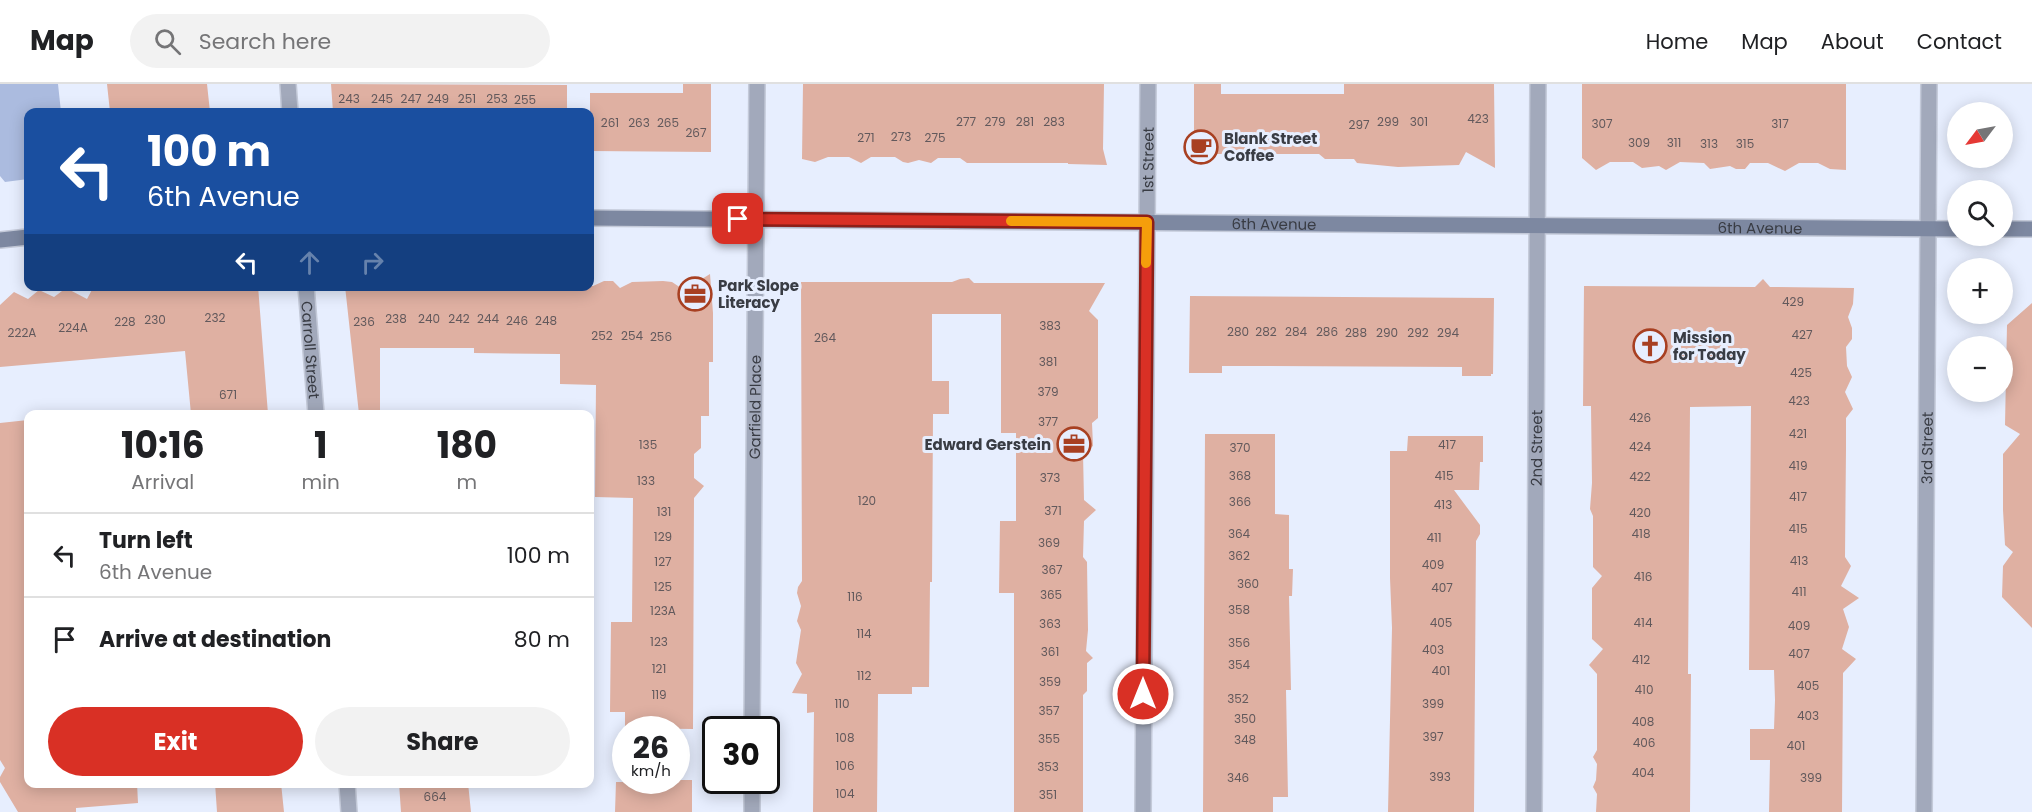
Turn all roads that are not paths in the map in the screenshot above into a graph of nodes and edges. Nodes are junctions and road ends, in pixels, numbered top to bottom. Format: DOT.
graph roads {
  1 [pos="288,84"];
  2 [pos="758,84"];
  3 [pos="1148,84"];
  4 [pos="1538,84"];
  5 [pos="1929,84"];
  6 [pos="290,108"];
  7 [pos="594,218"];
  8 [pos="756,219"];
  9 [pos="1147,222"];
  10 [pos="1537,225"];
  11 [pos="1928,229"];
  12 [pos="1947,229"];
  13 [pos="2013,229"];
  14 [pos="2032,229"];
  15 [pos="24,237"];
  16 [pos="0,240"];
  17 [pos="306,291"];
  18 [pos="316,410"];
  19 [pos="752,716"];
  20 [pos="347,788"];
  21 [pos="752,794"];
  22 [pos="349,812"];
  23 [pos="752,812"];
  24 [pos="1143,812"];
  25 [pos="1534,812"];
  26 [pos="1924,812"];
  1 -- 6 [label="street"];
  2 -- 8 [label="street, Garfield Place"];
  3 -- 9 [label="street, 1st Street"];
  4 -- 10 [label="street, 2nd Street"];
  5 -- 11 [label="street, 3rd Street"];
  7 -- 8 [label="street, 6th Avenue"];
  8 -- 9 [label="street, 6th Avenue"];
  8 -- 19 [label="street, Garfield Place"];
  9 -- 10 [label="street, 6th Avenue"];
  9 -- 24 [label="street, 1st Street"];
  10 -- 11 [label="street, 6th Avenue"];
  10 -- 25 [label="street, 2nd Street"];
  11 -- 12 [label="street, 6th Avenue"];
  11 -- 26 [label="street, 3rd Street"];
  13 -- 14 [label="street"];
  15 -- 16 [label="street"];
  17 -- 18 [label="street, Carroll Street"];
  20 -- 22 [label="street"];
  21 -- 23 [label="street"];
}
